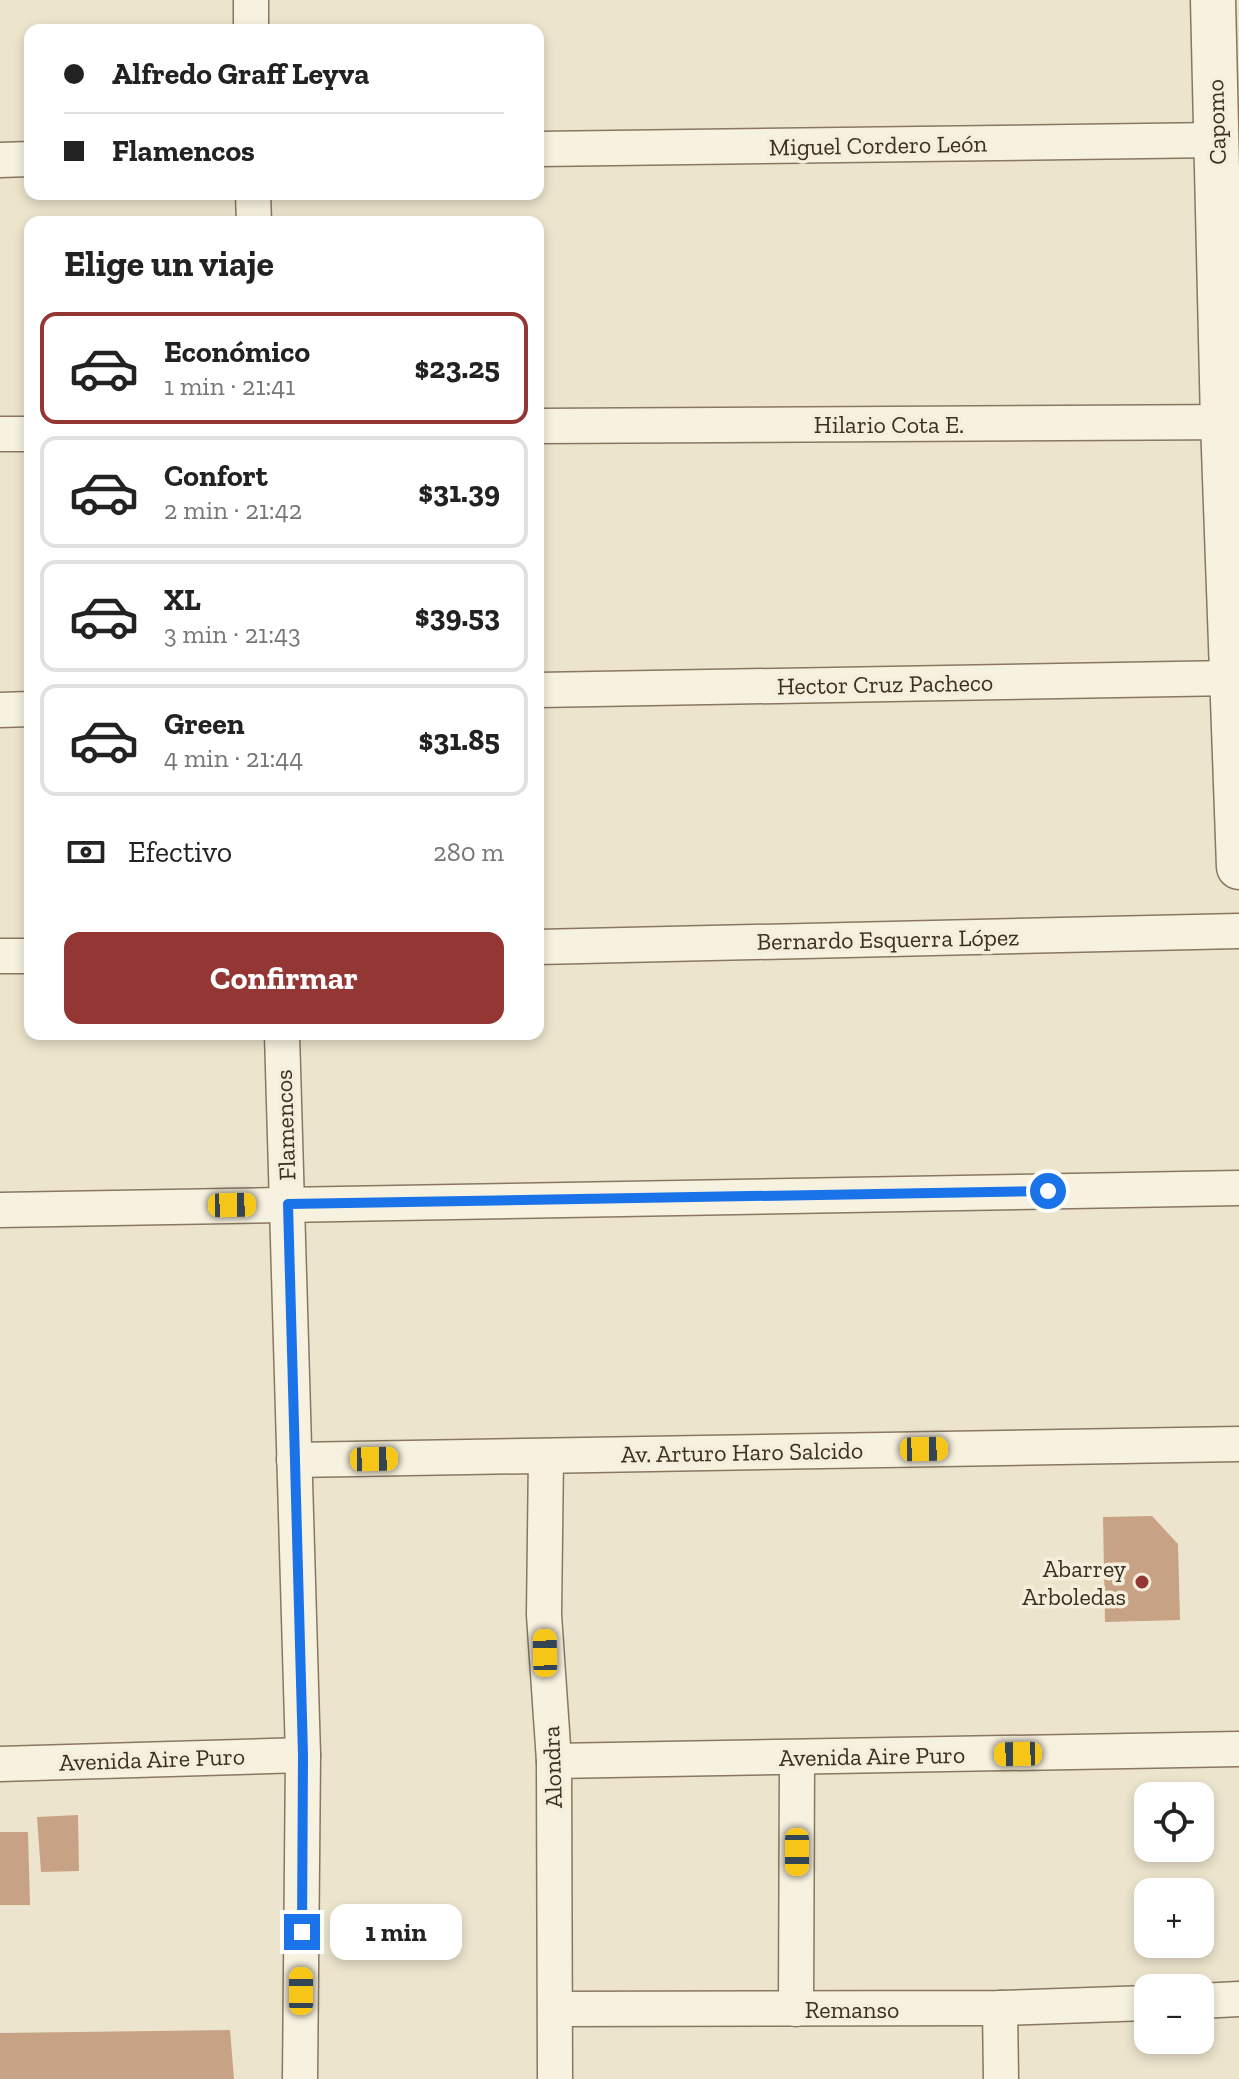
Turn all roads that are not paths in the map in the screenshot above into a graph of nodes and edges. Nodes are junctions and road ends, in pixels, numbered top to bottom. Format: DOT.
graph roads {
  1 [pos="251,0"];
  2 [pos="1213,0"];
  3 [pos="251,24"];
  4 [pos="1217,140"];
  5 [pos="544,149"];
  6 [pos="24,159"];
  7 [pos="0,160"];
  8 [pos="1231,422"];
  9 [pos="544,426"];
  10 [pos="0,434"];
  11 [pos="24,434"];
  12 [pos="1233,678"];
  13 [pos="544,690"];
  14 [pos="24,709"];
  15 [pos="0,710"];
  16 [pos="1239,867"];
  17 [pos="1239,931"];
  18 [pos="544,947"];
  19 [pos="0,956"];
  20 [pos="24,956"];
  21 [pos="282,1040"];
  22 [pos="1239,1188"];
  23 [pos="288,1204"];
  24 [pos="0,1210"];
  25 [pos="1239,1444"];
  26 [pos="546,1456"];
  27 [pos="294,1460"];
  28 [pos="1239,1749"];
  29 [pos="303,1755"];
  30 [pos="797,1758"];
  31 [pos="554,1761"];
  32 [pos="0,1764"];
  33 [pos="1239,1999"];
  34 [pos="1214,2000"];
  35 [pos="1134,2003"];
  36 [pos="1000,2008"];
  37 [pos="556,2009"];
  38 [pos="796,2009"];
  39 [pos="300,2079"];
  40 [pos="555,2079"];
  41 [pos="1001,2079"];
  1 -- 3 [label="street"];
  2 -- 4 [label="street, Capomo"];
  4 -- 5 [label="street, Miguel Cordero León"];
  4 -- 8 [label="street, Capomo"];
  6 -- 7 [label="street"];
  8 -- 9 [label="street, Hilario Cota E."];
  8 -- 12 [label="street, Capomo"];
  10 -- 11 [label="street"];
  12 -- 13 [label="street, Hector Cruz Pacheco"];
  12 -- 16 [label="street, Capomo"];
  14 -- 15 [label="street"];
  17 -- 18 [label="street, Bernardo Esquerra López"];
  19 -- 20 [label="street"];
  21 -- 23 [label="street, Flamencos"];
  22 -- 23 [label="street"];
  23 -- 24 [label="street"];
  23 -- 27 [label="street, Flamencos"];
  25 -- 26 [label="street, Av. Arturo Haro Salcido"];
  26 -- 27 [label="street, Av. Arturo Haro Salcido"];
  26 -- 31 [label="street, Alondra"];
  27 -- 29 [label="street, Flamencos"];
  28 -- 30 [label="street, Avenida Aire Puro"];
  29 -- 32 [label="street, Avenida Aire Puro"];
  29 -- 39 [label="street, Flamencos"];
  30 -- 31 [label="street, Avenida Aire Puro"];
  30 -- 38 [label="street"];
  31 -- 37 [label="street, Alondra"];
  33 -- 34 [label="street"];
  35 -- 36 [label="street, Remanso"];
  36 -- 38 [label="street, Remanso"];
  36 -- 41 [label="street"];
  37 -- 38 [label="street, Remanso"];
  37 -- 40 [label="street, Alondra"];
}
